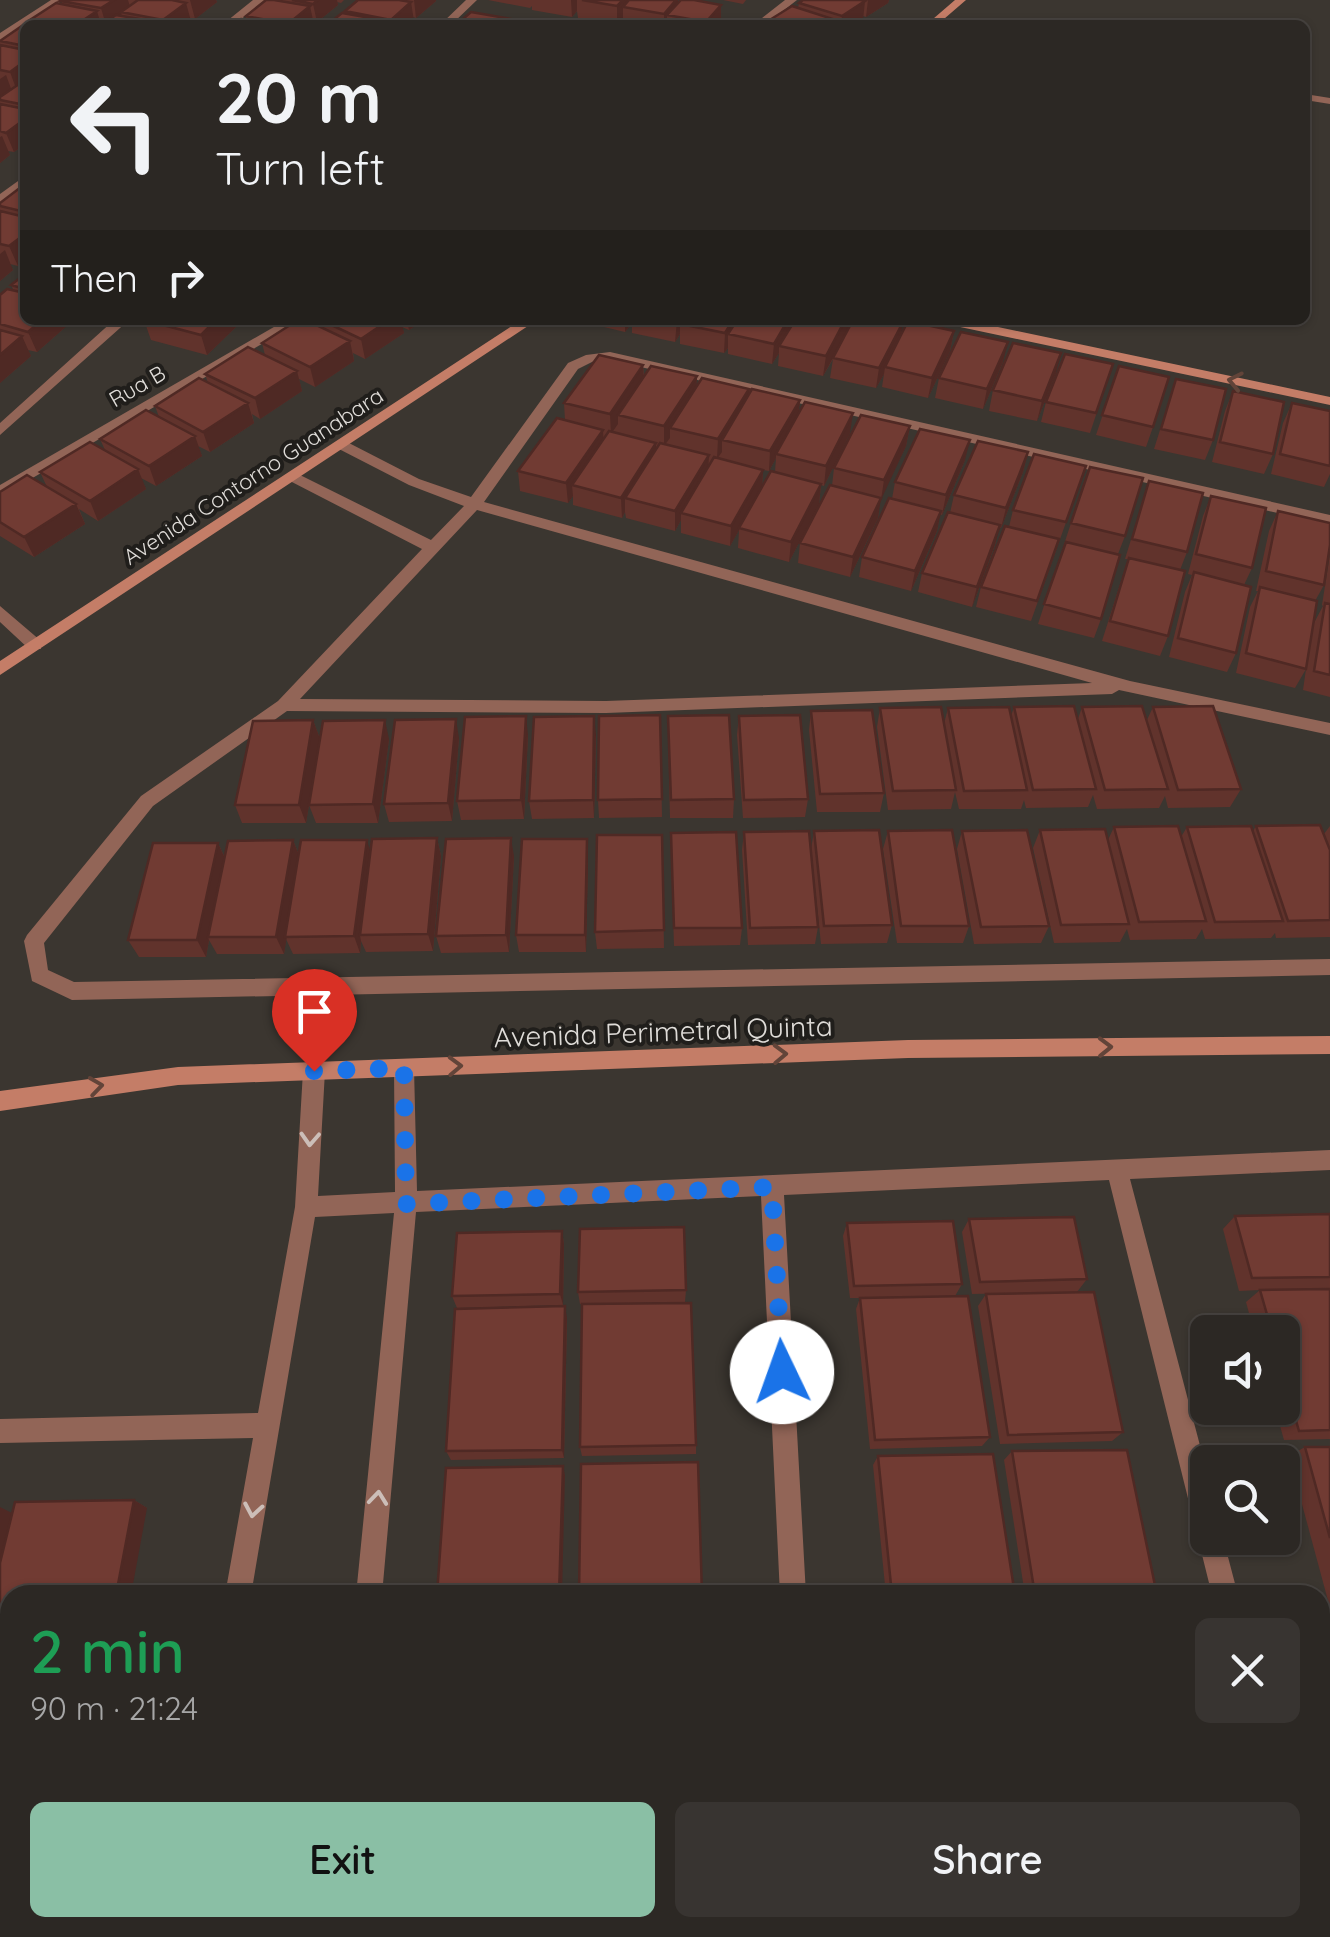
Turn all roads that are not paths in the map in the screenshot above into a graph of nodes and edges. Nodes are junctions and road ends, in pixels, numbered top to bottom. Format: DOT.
graph roads {
  1 [pos="58,0"];
  2 [pos="260,0"];
  3 [pos="472,0"];
  4 [pos="792,0"];
  5 [pos="961,0"];
  6 [pos="27,20"];
  7 [pos="234,20"];
  8 [pos="453,20"];
  9 [pos="765,20"];
  10 [pos="937,20"];
  11 [pos="20,184"];
  12 [pos="0,200"];
  13 [pos="117,325"];
  14 [pos="287,325"];
  15 [pos="522,325"];
  16 [pos="970,325"];
  17 [pos="1330,400"];
  18 [pos="0,431"];
  19 [pos="342,445"];
  20 [pos="293,477"];
  21 [pos="0,492"];
  22 [pos="474,504"];
  23 [pos="1330,520"];
  24 [pos="430,547"];
  25 [pos="0,612"];
  26 [pos="36,645"];
  27 [pos="0,669"];
  28 [pos="1130,687"];
  29 [pos="284,705"];
  30 [pos="1330,729"];
  31 [pos="1330,967"];
  32 [pos="1330,1045"];
  33 [pos="404,1068"];
  34 [pos="314,1071"];
  35 [pos="0,1101"];
  36 [pos="1330,1160"];
  37 [pos="1117,1170"];
  38 [pos="772,1187"];
  39 [pos="406,1204"];
  40 [pos="306,1207"];
  41 [pos="268,1425"];
  42 [pos="0,1432"];
  43 [pos="1190,1457"];
  44 [pos="1214,1555"];
  45 [pos="240,1585"];
  46 [pos="370,1585"];
  47 [pos="793,1585"];
  48 [pos="1222,1585"];
  1 -- 6 [label="street"];
  2 -- 7 [label="street"];
  3 -- 8 [label="street"];
  4 -- 9 [label="street"];
  5 -- 10 [label="main road"];
  11 -- 12 [label="street"];
  13 -- 18 [label="street"];
  14 -- 21 [label="street, Rua B"];
  15 -- 19 [label="main road, Avenida Contorno Guanabara"];
  17 -- 16 [label="main road, one-way"];
  19 -- 20 [label="main road, Avenida Contorno Guanabara"];
  19 -- 22 [label="street"];
  20 -- 24 [label="street"];
  20 -- 26 [label="main road, Avenida Contorno Guanabara"];
  22 -- 23 [label="street"];
  22 -- 24 [label="street"];
  22 -- 28 [label="street"];
  24 -- 29 [label="street"];
  25 -- 26 [label="street"];
  26 -- 27 [label="main road, Avenida Contorno Guanabara"];
  28 -- 29 [label="street"];
  28 -- 30 [label="street"];
  29 -- 31 [label="street"];
  33 -- 32 [label="main road, Avenida Perimetral Quinta, one-way"];
  33 -- 34 [label="main road, Avenida Perimetral Quinta"];
  33 -- 39 [label="street"];
  35 -- 34 [label="main road, Avenida Perimetral Quinta, one-way"];
  34 -- 40 [label="street, one-way"];
  36 -- 37 [label="street"];
  37 -- 38 [label="street"];
  37 -- 43 [label="street"];
  38 -- 39 [label="street"];
  38 -- 47 [label="street"];
  39 -- 40 [label="street"];
  46 -- 39 [label="street, one-way"];
  40 -- 41 [label="street"];
  41 -- 42 [label="street"];
  41 -- 45 [label="street, one-way"];
  44 -- 48 [label="street"];
}
